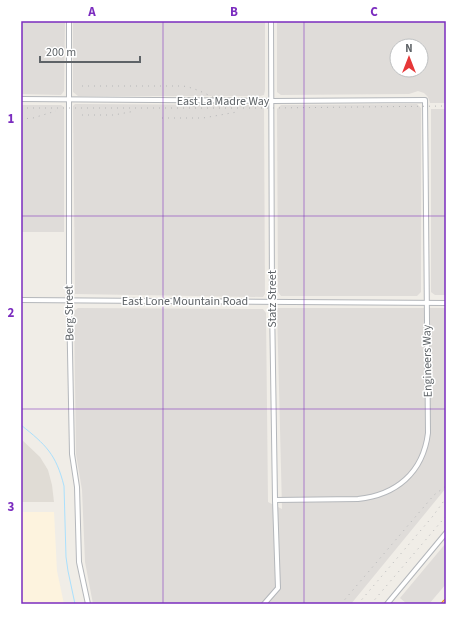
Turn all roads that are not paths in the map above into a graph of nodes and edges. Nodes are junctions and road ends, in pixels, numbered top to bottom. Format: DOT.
graph roads {
  1 [pos="69,21"];
  2 [pos="271,21"];
  3 [pos="21,99"];
  4 [pos="69,100"];
  5 [pos="425,100"];
  6 [pos="272,101"];
  7 [pos="21,300"];
  8 [pos="69,301"];
  9 [pos="272,302"];
  10 [pos="426,303"];
  11 [pos="446,303"];
  12 [pos="275,500"];
  13 [pos="446,533"];
  14 [pos="88,604"];
  15 [pos="264,604"];
  16 [pos="387,604"];
  1 -- 4 [label="street, Berg Street"];
  2 -- 6 [label="street, Statz Street"];
  3 -- 4 [label="street, East La Madre Way"];
  4 -- 6 [label="street, East La Madre Way"];
  4 -- 8 [label="street, Berg Street"];
  5 -- 6 [label="street, East La Madre Way"];
  5 -- 10 [label="street, Engineers Way"];
  6 -- 9 [label="street, Statz Street"];
  7 -- 8 [label="street, East Lone Mountain Road"];
  8 -- 9 [label="street, East Lone Mountain Road"];
  8 -- 14 [label="street, Berg Street"];
  9 -- 10 [label="street, East Lone Mountain Road"];
  9 -- 12 [label="street, Statz Street"];
  10 -- 11 [label="street, East Lone Mountain Road"];
  10 -- 12 [label="street, Engineers Way"];
  12 -- 15 [label="street, Statz Street"];
  13 -- 16 [label="street"];
}
